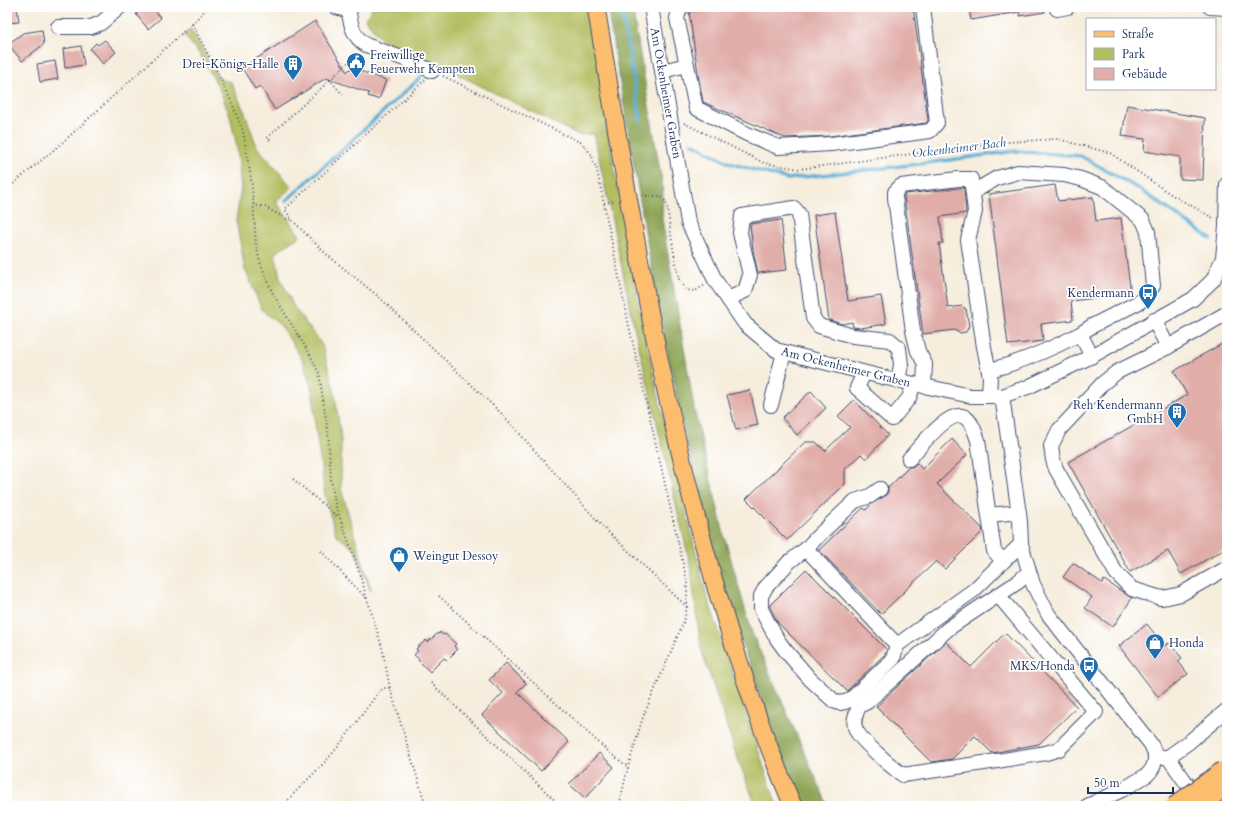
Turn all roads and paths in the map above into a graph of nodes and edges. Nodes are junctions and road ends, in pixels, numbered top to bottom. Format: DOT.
graph roads {
  1 [pos="120,7"];
  2 [pos="208,7"];
  3 [pos="345,7"];
  4 [pos="596,7"];
  5 [pos="651,7"];
  6 [pos="682,7"];
  7 [pos="923,7"];
  8 [pos="1210,7"];
  9 [pos="1227,8"];
  10 [pos="192,24"];
  11 [pos="58,27"];
  12 [pos="366,45"];
  13 [pos="687,66"];
  14 [pos="662,71"];
  15 [pos="433,72"];
  16 [pos="330,80"];
  17 [pos="343,95"];
  18 [pos="308,100"];
  19 [pos="311,103"];
  20 [pos="670,117"];
  21 [pos="288,119"];
  22 [pos="290,121"];
  23 [pos="270,140"];
  24 [pos="1227,184"];
  25 [pos="7,189"];
  26 [pos="973,192"];
  27 [pos="639,196"];
  28 [pos="621,200"];
  29 [pos="604,203"];
  30 [pos="253,205"];
  31 [pos="292,220"];
  32 [pos="1226,226"];
  33 [pos="715,280"];
  34 [pos="728,299"];
  35 [pos="1227,313"];
  36 [pos="1154,320"];
  37 [pos="1080,334"];
  38 [pos="1168,346"];
  39 [pos="784,352"];
  40 [pos="1092,356"];
  41 [pos="989,370"];
  42 [pos="864,373"];
  43 [pos="898,381"];
  44 [pos="919,385"];
  45 [pos="960,394"];
  46 [pos="996,396"];
  47 [pos="771,405"];
  48 [pos="960,415"];
  49 [pos="909,459"];
  50 [pos="293,479"];
  51 [pos="880,489"];
  52 [pos="1018,512"];
  53 [pos="989,515"];
  54 [pos="339,518"];
  55 [pos="1021,544"];
  56 [pos="806,549"];
  57 [pos="321,551"];
  58 [pos="1004,561"];
  59 [pos="1227,568"];
  60 [pos="1029,572"];
  61 [pos="439,596"];
  62 [pos="998,596"];
  63 [pos="368,600"];
  64 [pos="687,607"];
  65 [pos="897,645"];
  66 [pos="431,683"];
  67 [pos="390,688"];
  68 [pos="1227,710"];
  69 [pos="1162,757"];
  70 [pos="628,767"];
  71 [pos="1226,774"];
  72 [pos="1091,805"];
  73 [pos="283,806"];
  74 [pos="426,806"];
  75 [pos="561,806"];
  76 [pos="619,806"];
  77 [pos="793,806"];
  78 [pos="1174,806"];
  79 [pos="1201,806"];
  1 -- 11 [label="street"];
  2 -- 10 [label="path"];
  3 -- 12 [label="street"];
  4 -- 77 [label="main road"];
  5 -- 14 [label="street, Am Ockenheimer Graben"];
  6 -- 13 [label="street"];
  7 -- 13 [label="street"];
  8 -- 9 [label="street"];
  10 -- 25 [label="path"];
  10 -- 30 [label="path"];
  12 -- 15 [label="street"];
  12 -- 16 [label="path"];
  13 -- 14 [label="street"];
  14 -- 20 [label="street, Am Ockenheimer Graben"];
  15 -- 29 [label="path"];
  15 -- 31 [label="path"];
  16 -- 17 [label="path"];
  16 -- 18 [label="path"];
  18 -- 19 [label="path"];
  18 -- 21 [label="path"];
  20 -- 32 [label="path"];
  20 -- 33 [label="street, Am Ockenheimer Graben"];
  21 -- 22 [label="path"];
  21 -- 23 [label="path"];
  24 -- 32 [label="street, Am Ockenheimer Graben"];
  26 -- 37 [label="street"];
  26 -- 41 [label="street"];
  26 -- 44 [label="street"];
  27 -- 33 [label="path"];
  28 -- 29 [label="path"];
  29 -- 64 [label="path"];
  30 -- 31 [label="path"];
  30 -- 54 [label="path"];
  31 -- 64 [label="path"];
  32 -- 36 [label="street, Am Ockenheimer Graben"];
  33 -- 34 [label="street, Am Ockenheimer Graben"];
  34 -- 39 [label="street, Am Ockenheimer Graben"];
  34 -- 43 [label="street"];
  35 -- 38 [label="street"];
  36 -- 38 [label="street"];
  36 -- 40 [label="street, Am Ockenheimer Graben"];
  37 -- 40 [label="street"];
  37 -- 41 [label="street"];
  38 -- 59 [label="street"];
  39 -- 42 [label="street, Am Ockenheimer Graben"];
  39 -- 47 [label="street"];
  40 -- 46 [label="street, Am Ockenheimer Graben"];
  41 -- 46 [label="street"];
  42 -- 43 [label="street, Am Ockenheimer Graben"];
  42 -- 44 [label="street"];
  43 -- 44 [label="street, Am Ockenheimer Graben"];
  44 -- 45 [label="street, Am Ockenheimer Graben"];
  45 -- 46 [label="street, Am Ockenheimer Graben"];
  45 -- 48 [label="street"];
  46 -- 52 [label="street"];
  48 -- 49 [label="street"];
  48 -- 53 [label="street"];
  50 -- 54 [label="path"];
  51 -- 56 [label="street"];
  52 -- 53 [label="street"];
  52 -- 55 [label="street"];
  53 -- 58 [label="street"];
  54 -- 63 [label="path"];
  55 -- 58 [label="street"];
  55 -- 60 [label="street"];
  56 -- 65 [label="street"];
  56 -- 65 [label="street"];
  57 -- 63 [label="path"];
  58 -- 65 [label="street"];
  60 -- 62 [label="street"];
  60 -- 69 [label="street"];
  61 -- 70 [label="path"];
  62 -- 62 [label="street"];
  63 -- 67 [label="path"];
  64 -- 70 [label="path"];
  66 -- 75 [label="path"];
  67 -- 73 [label="path"];
  67 -- 74 [label="path"];
  68 -- 69 [label="street"];
  69 -- 72 [label="street"];
  69 -- 79 [label="street"];
  70 -- 76 [label="path"];
  71 -- 78 [label="main road, bridge"];
  71 -- 79 [label="main road, bridge"];
}
